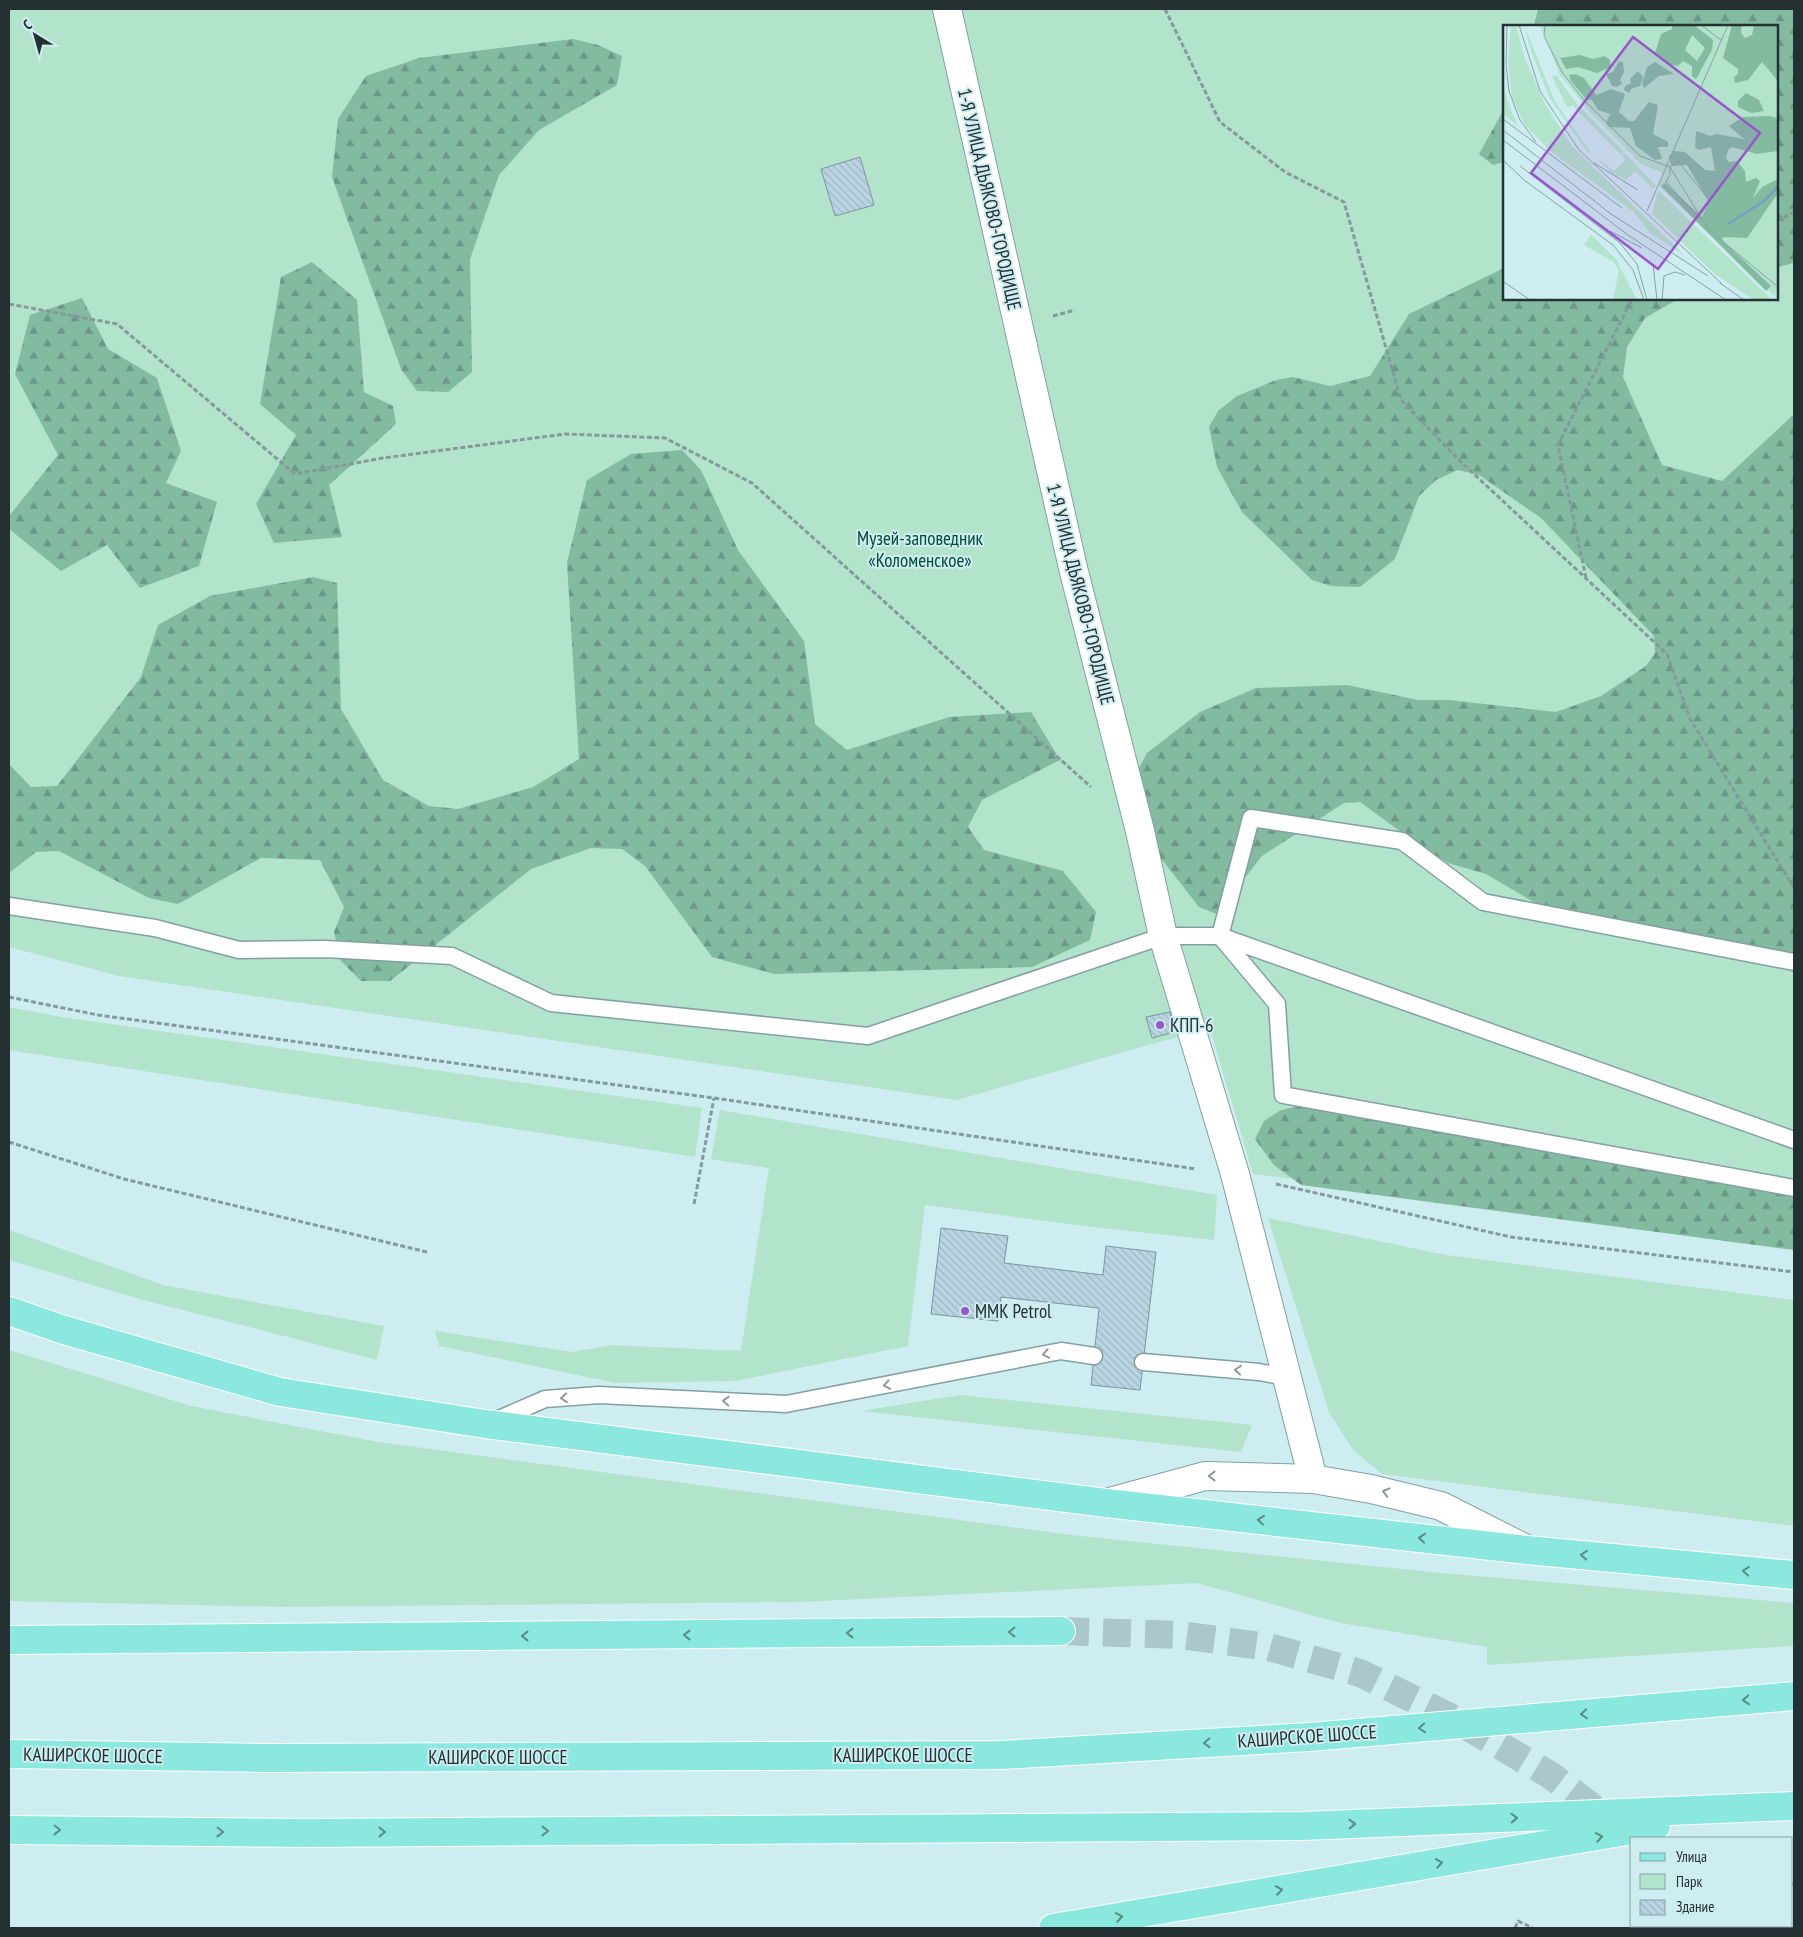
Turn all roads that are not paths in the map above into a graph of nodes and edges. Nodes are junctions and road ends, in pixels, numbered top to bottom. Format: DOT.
graph roads {
  1 [pos="947,9"];
  2 [pos="9,906"];
  3 [pos="1163,936"];
  4 [pos="1220,936"];
  5 [pos="1794,962"];
  6 [pos="1794,1140"];
  7 [pos="1794,1188"];
  8 [pos="9,1311"];
  9 [pos="1094,1356"];
  10 [pos="1143,1362"];
  11 [pos="1286,1377"];
  12 [pos="485,1424"];
  13 [pos="1313,1479"];
  14 [pos="1106,1504"];
  15 [pos="1527,1550"];
  16 [pos="1794,1576"];
  17 [pos="1061,1631"];
  18 [pos="9,1640"];
  19 [pos="1794,1696"];
  20 [pos="9,1754"];
  21 [pos="1794,1806"];
  22 [pos="1748,1808"];
  23 [pos="9,1830"];
  24 [pos="1053,1928"];
  1 -- 3 [label="street, 1-Я УЛИЦА ДЬЯКОВО-ГОРОДИЩЕ"];
  2 -- 3 [label="lane"];
  3 -- 4 [label="lane"];
  3 -- 11 [label="street, 1-Я УЛИЦА ДЬЯКОВО-ГОРОДИЩЕ"];
  4 -- 5 [label="lane"];
  4 -- 6 [label="lane"];
  4 -- 7 [label="lane"];
  8 -- 12 [label="main road"];
  9 -- 12 [label="lane, one-way"];
  11 -- 10 [label="lane, one-way"];
  11 -- 13 [label="street, 1-Я УЛИЦА ДЬЯКОВО-ГОРОДИЩЕ"];
  12 -- 14 [label="main road"];
  13 -- 14 [label="street, one-way"];
  15 -- 13 [label="street, one-way"];
  15 -- 14 [label="main road, one-way"];
  16 -- 15 [label="main road, one-way"];
  17 -- 18 [label="main road, one-way"];
  19 -- 20 [label="main road, КАШИРСКОЕ ШОССЕ, one-way"];
  21 -- 22 [label="main road"];
  23 -- 22 [label="main road, one-way"];
  24 -- 22 [label="main road, one-way"];
}
